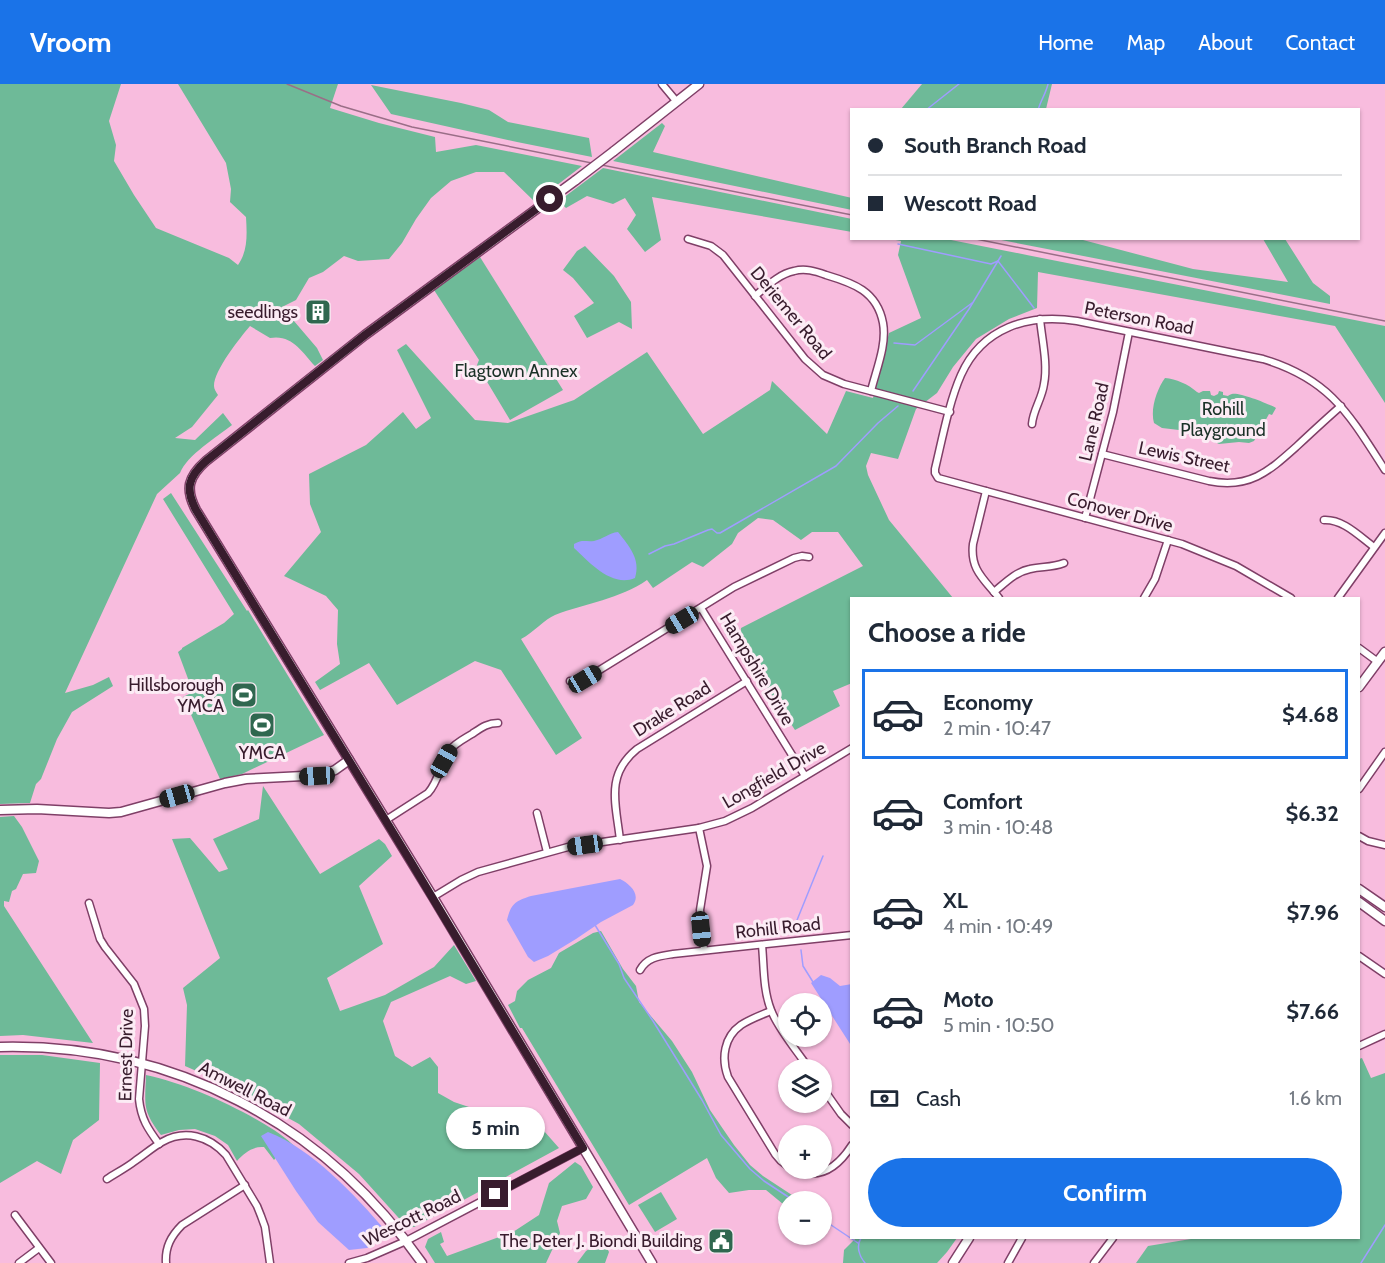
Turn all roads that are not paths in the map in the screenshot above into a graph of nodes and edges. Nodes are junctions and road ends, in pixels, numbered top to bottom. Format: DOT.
graph roads {
  1 [pos="662,84"];
  2 [pos="699,84"];
  3 [pos="677,102"];
  4 [pos="688,239"];
  5 [pos="755,296"];
  6 [pos="1040,319"];
  7 [pos="1129,332"];
  8 [pos="871,391"];
  9 [pos="1341,406"];
  10 [pos="950,411"];
  11 [pos="1032,424"];
  12 [pos="1102,454"];
  13 [pos="1385,470"];
  14 [pos="935,473"];
  15 [pos="986,491"];
  16 [pos="1085,518"];
  17 [pos="1323,520"];
  18 [pos="1385,533"];
  19 [pos="1168,540"];
  20 [pos="1374,547"];
  21 [pos="809,556"];
  22 [pos="1064,563"];
  23 [pos="994,592"];
  24 [pos="998,597"];
  25 [pos="1145,597"];
  26 [pos="1289,597"];
  27 [pos="1339,597"];
  28 [pos="701,608"];
  29 [pos="1360,649"];
  30 [pos="1385,652"];
  31 [pos="1378,662"];
  32 [pos="570,681"];
  33 [pos="747,681"];
  34 [pos="1360,686"];
  35 [pos="498,723"];
  36 [pos="850,749"];
  37 [pos="1385,752"];
  38 [pos="349,760"];
  39 [pos="805,776"];
  40 [pos="1360,788"];
  41 [pos="0,810"];
  42 [pos="537,813"];
  43 [pos="386,820"];
  44 [pos="699,828"];
  45 [pos="1360,837"];
  46 [pos="620,840"];
  47 [pos="1385,845"];
  48 [pos="547,852"];
  49 [pos="1360,890"];
  50 [pos="433,897"];
  51 [pos="89,903"];
  52 [pos="1360,903"];
  53 [pos="1385,907"];
  54 [pos="1385,921"];
  55 [pos="850,936"];
  56 [pos="762,945"];
  57 [pos="704,950"];
  58 [pos="1360,957"];
  59 [pos="640,970"];
  60 [pos="1385,974"];
  61 [pos="771,1011"];
  62 [pos="1385,1034"];
  63 [pos="1360,1046"];
  64 [pos="0,1047"];
  65 [pos="803,1059"];
  66 [pos="142,1064"];
  67 [pos="832,1101"];
  68 [pos="850,1123"];
  69 [pos="159,1144"];
  70 [pos="583,1148"];
  71 [pos="850,1148"];
  72 [pos="778,1158"];
  73 [pos="832,1168"];
  74 [pos="107,1179"];
  75 [pos="245,1185"];
  76 [pos="15,1215"];
  77 [pos="968,1239"];
  78 [pos="1021,1239"];
  79 [pos="1112,1239"];
  80 [pos="406,1241"];
  81 [pos="39,1248"];
  82 [pos="19,1263"];
  83 [pos="51,1263"];
  84 [pos="166,1263"];
  85 [pos="270,1263"];
  86 [pos="349,1263"];
  87 [pos="422,1263"];
  88 [pos="652,1263"];
  89 [pos="953,1263"];
  90 [pos="1008,1263"];
  91 [pos="1094,1263"];
  1 -- 3 [label="street"];
  2 -- 3 [label="street"];
  3 -- 38 [label="street, bridge"];
  4 -- 5 [label="street, Deriemer Road"];
  5 -- 8 [label="street, Deriemer Road"];
  5 -- 8 [label="street"];
  6 -- 7 [label="street, Peterson Road"];
  6 -- 10 [label="street, Peterson Road"];
  6 -- 11 [label="street"];
  7 -- 9 [label="street, Peterson Road"];
  7 -- 12 [label="street, Lane Road"];
  8 -- 10 [label="street, Deriemer Road"];
  9 -- 12 [label="street, Lewis Street"];
  9 -- 13 [label="street, Peterson Road"];
  10 -- 14 [label="street, Peterson Road"];
  12 -- 16 [label="street, Lane Road"];
  14 -- 15 [label="street, Conover Drive"];
  15 -- 16 [label="street, Conover Drive"];
  15 -- 23 [label="street"];
  16 -- 19 [label="street, Conover Drive"];
  17 -- 20 [label="street"];
  18 -- 20 [label="street"];
  19 -- 25 [label="street"];
  19 -- 26 [label="street, Conover Drive"];
  20 -- 27 [label="street"];
  21 -- 28 [label="street"];
  22 -- 23 [label="street"];
  23 -- 24 [label="street"];
  28 -- 32 [label="street"];
  28 -- 33 [label="street, Hampshire Drive"];
  29 -- 31 [label="street"];
  30 -- 31 [label="street"];
  31 -- 34 [label="street"];
  33 -- 39 [label="street, Hampshire Drive"];
  33 -- 46 [label="street, Drake Road"];
  35 -- 43 [label="street"];
  36 -- 39 [label="street, Longfield Drive"];
  37 -- 40 [label="street"];
  38 -- 41 [label="street"];
  38 -- 43 [label="street"];
  39 -- 44 [label="street, Longfield Drive"];
  42 -- 48 [label="street"];
  43 -- 50 [label="street"];
  44 -- 46 [label="street, Longfield Drive"];
  44 -- 57 [label="street"];
  45 -- 47 [label="street"];
  46 -- 48 [label="street, Longfield Drive"];
  48 -- 50 [label="street, Longfield Drive"];
  49 -- 53 [label="street"];
  50 -- 70 [label="street"];
  51 -- 66 [label="street, Ernest Drive"];
  52 -- 54 [label="street"];
  55 -- 56 [label="street, Rohill Road"];
  56 -- 57 [label="street, Rohill Road"];
  56 -- 61 [label="street"];
  57 -- 59 [label="street, Rohill Road"];
  58 -- 60 [label="street"];
  61 -- 65 [label="street"];
  61 -- 72 [label="street"];
  62 -- 63 [label="street"];
  64 -- 66 [label="street, Amwell Road"];
  66 -- 69 [label="street, Ernest Drive"];
  66 -- 80 [label="street, Amwell Road"];
  67 -- 68 [label="street"];
  69 -- 74 [label="street"];
  69 -- 75 [label="street"];
  70 -- 80 [label="street, Wescott Road"];
  70 -- 88 [label="street"];
  71 -- 73 [label="street"];
  75 -- 84 [label="street"];
  75 -- 85 [label="street"];
  76 -- 81 [label="street"];
  77 -- 89 [label="street"];
  78 -- 90 [label="street"];
  79 -- 91 [label="street"];
  80 -- 86 [label="street, Wescott Road"];
  80 -- 87 [label="street, Amwell Road"];
  81 -- 82 [label="street"];
  81 -- 83 [label="street"];
}
